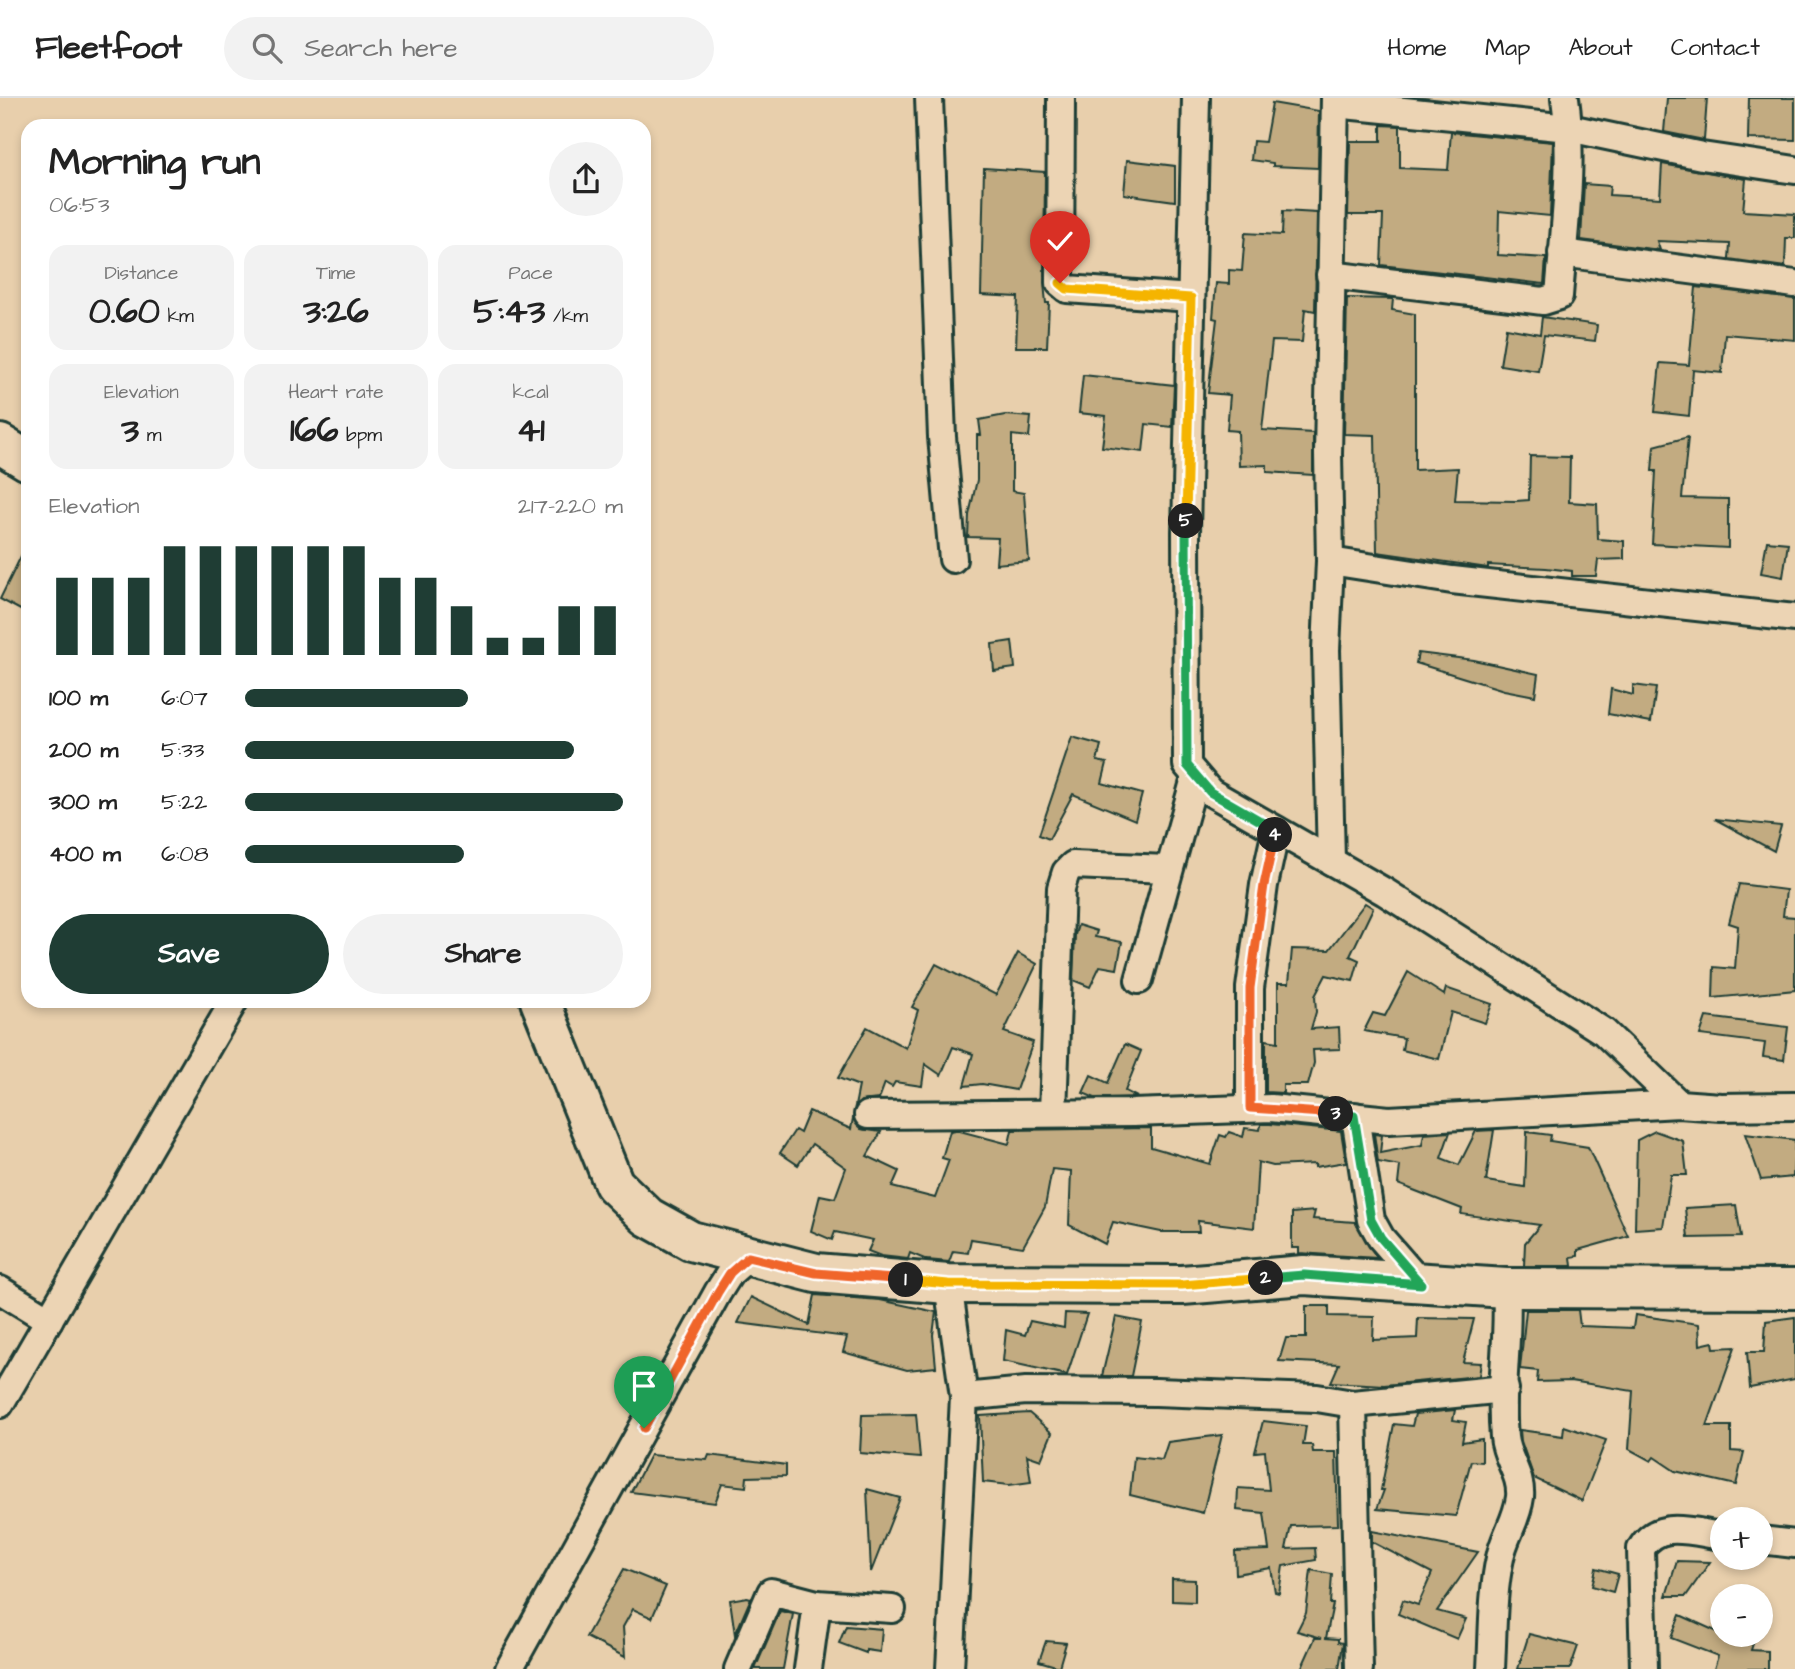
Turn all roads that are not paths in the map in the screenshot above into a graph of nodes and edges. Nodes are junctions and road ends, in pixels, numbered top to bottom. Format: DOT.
graph roads {
  1 [pos="929,98"];
  2 [pos="1061,98"];
  3 [pos="1196,98"];
  4 [pos="1565,98"];
  5 [pos="1335,101"];
  6 [pos="1569,128"];
  7 [pos="1795,170"];
  8 [pos="1562,253"];
  9 [pos="1330,275"];
  10 [pos="1795,284"];
  11 [pos="1191,298"];
  12 [pos="0,444"];
  13 [pos="21,457"];
  14 [pos="953,559"];
  15 [pos="1330,561"];
  16 [pos="1795,618"];
  17 [pos="1195,778"];
  18 [pos="1276,830"];
  19 [pos="1331,862"];
  20 [pos="1167,869"];
  21 [pos="1139,980"];
  22 [pos="230,1008"];
  23 [pos="543,1008"];
  24 [pos="1679,1104"];
  25 [pos="1795,1106"];
  26 [pos="1250,1108"];
  27 [pos="1053,1113"];
  28 [pos="868,1115"];
  29 [pos="1354,1116"];
  30 [pos="748,1257"];
  31 [pos="948,1284"];
  32 [pos="1421,1284"];
  33 [pos="1506,1287"];
  34 [pos="1795,1289"];
  35 [pos="0,1290"];
  36 [pos="49,1320"];
  37 [pos="1505,1389"];
  38 [pos="964,1397"];
  39 [pos="0,1404"];
  40 [pos="1353,1404"];
  41 [pos="1710,1535"];
  42 [pos="1773,1541"];
  43 [pos="1795,1544"];
  44 [pos="817,1604"];
  45 [pos="892,1609"];
  46 [pos="509,1669"];
  47 [pos="738,1669"];
  48 [pos="808,1669"];
  49 [pos="950,1669"];
  50 [pos="1359,1669"];
  51 [pos="1491,1669"];
  52 [pos="1644,1669"];
  1 -- 14 [label="street"];
  2 -- 11 [label="street"];
  3 -- 11 [label="street"];
  4 -- 6 [label="street"];
  5 -- 6 [label="street"];
  5 -- 9 [label="street"];
  6 -- 7 [label="street"];
  6 -- 8 [label="street"];
  8 -- 9 [label="street"];
  8 -- 10 [label="street"];
  9 -- 15 [label="street"];
  11 -- 17 [label="street"];
  12 -- 13 [label="street"];
  15 -- 16 [label="street"];
  15 -- 19 [label="street"];
  17 -- 18 [label="street"];
  17 -- 20 [label="street"];
  18 -- 19 [label="street"];
  18 -- 26 [label="street"];
  19 -- 24 [label="street"];
  20 -- 21 [label="street"];
  20 -- 27 [label="street"];
  22 -- 36 [label="street"];
  23 -- 30 [label="street"];
  24 -- 25 [label="street"];
  24 -- 29 [label="street"];
  26 -- 27 [label="street"];
  26 -- 29 [label="street"];
  27 -- 28 [label="street"];
  29 -- 32 [label="street"];
  30 -- 31 [label="street"];
  30 -- 46 [label="street"];
  31 -- 32 [label="street"];
  31 -- 38 [label="street"];
  32 -- 33 [label="street"];
  33 -- 34 [label="street"];
  33 -- 37 [label="street"];
  35 -- 36 [label="street"];
  36 -- 39 [label="street"];
  37 -- 40 [label="street"];
  37 -- 51 [label="street"];
  38 -- 40 [label="street"];
  38 -- 49 [label="street"];
  40 -- 50 [label="street"];
  41 -- 52 [label="street"];
  42 -- 43 [label="street"];
  44 -- 45 [label="street"];
  44 -- 47 [label="street"];
  44 -- 48 [label="street"];
}
